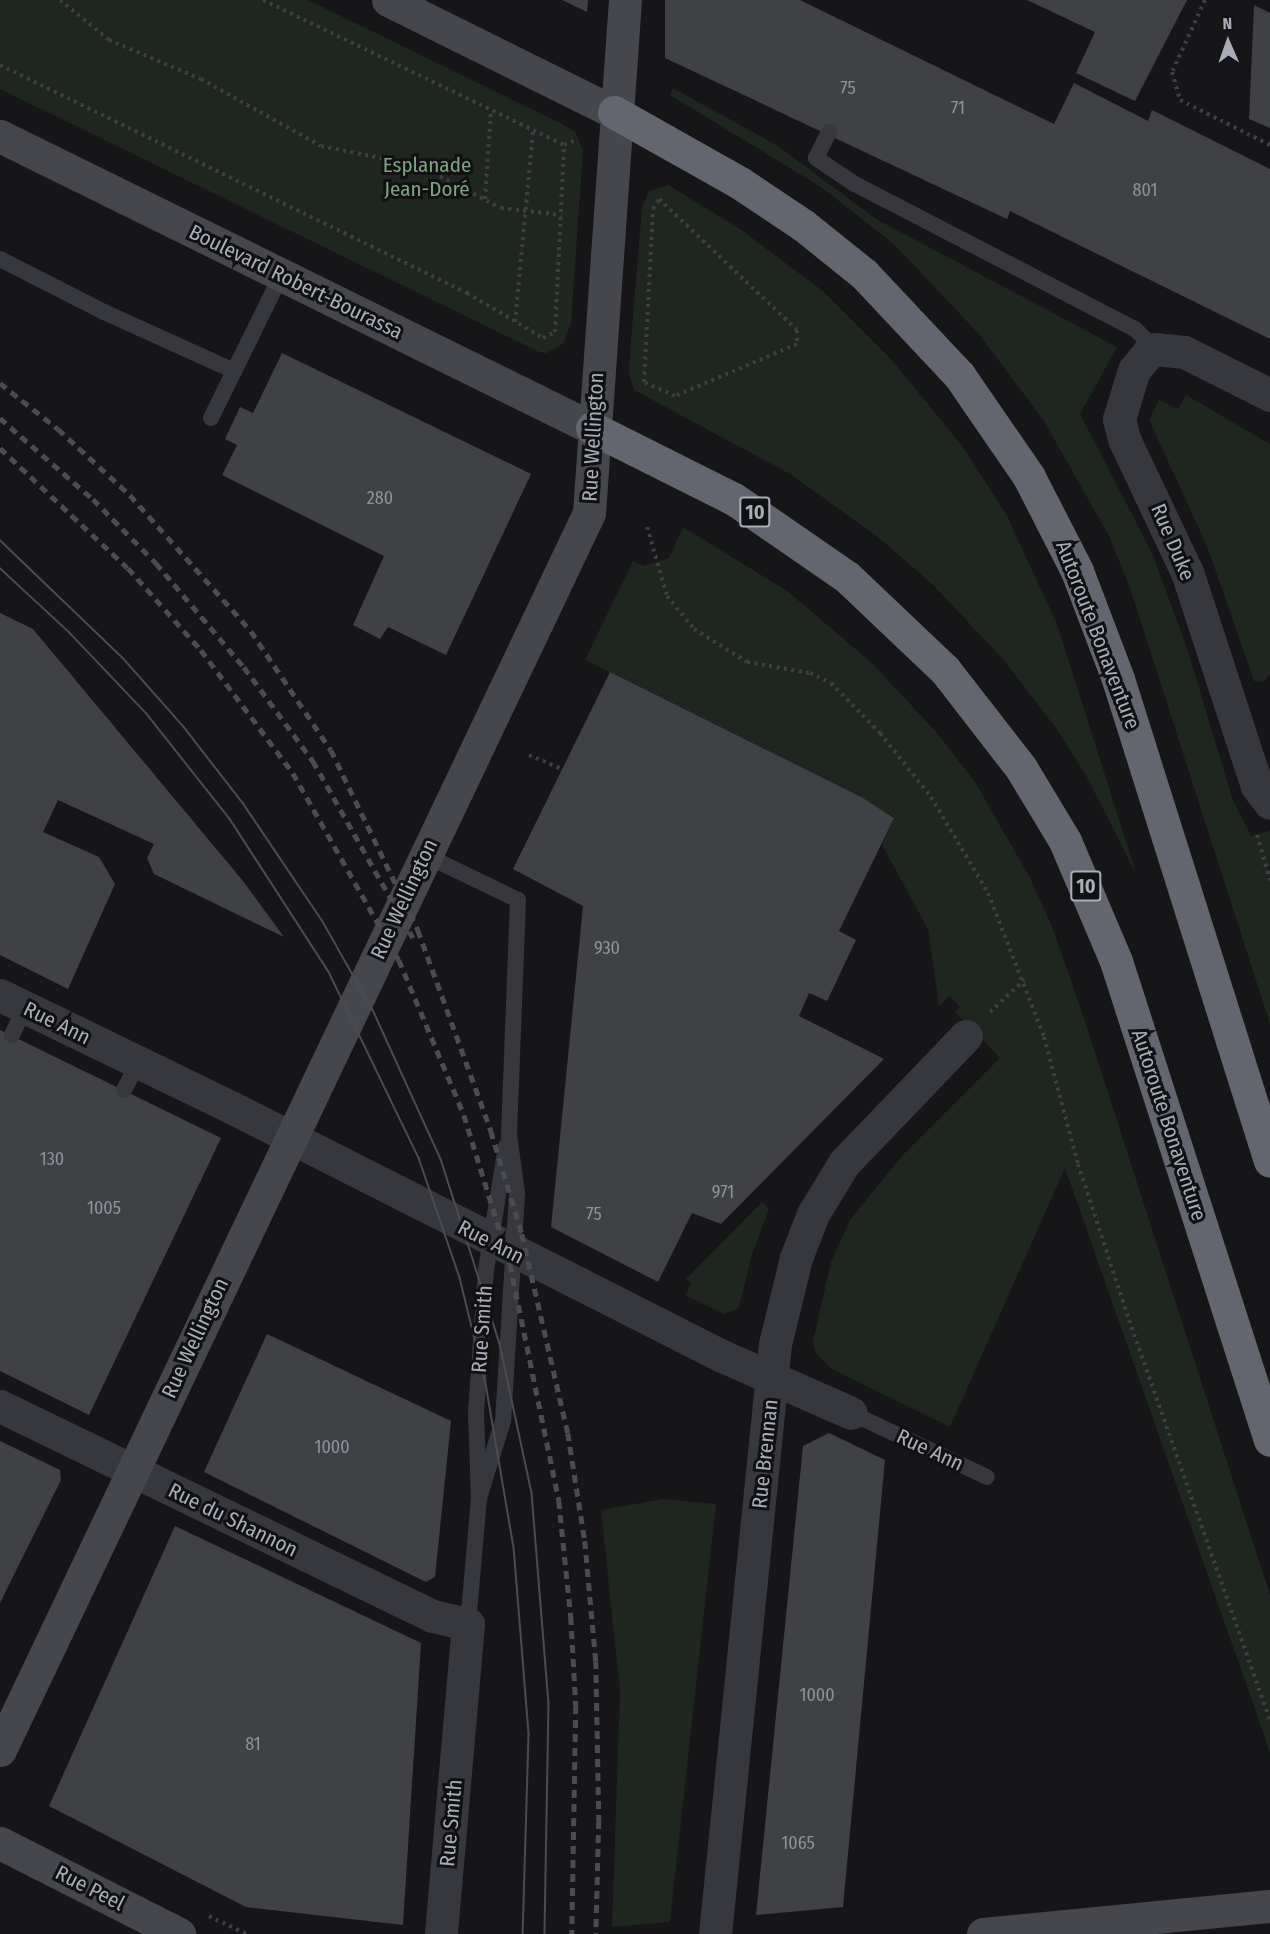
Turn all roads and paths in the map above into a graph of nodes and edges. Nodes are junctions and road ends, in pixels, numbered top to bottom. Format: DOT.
graph roads {
  1 [pos="60,0"];
  2 [pos="263,0"];
  3 [pos="388,0"];
  4 [pos="625,0"];
  5 [pos="1205,0"];
  6 [pos="0,65"];
  7 [pos="491,110"];
  8 [pos="614,112"];
  9 [pos="533,130"];
  10 [pos="829,132"];
  11 [pos="0,136"];
  12 [pos="578,139"];
  13 [pos="564,145"];
  14 [pos="1270,146"];
  15 [pos="659,199"];
  16 [pos="485,200"];
  17 [pos="526,211"];
  18 [pos="562,215"];
  19 [pos="0,259"];
  20 [pos="282,274"];
  21 [pos="515,322"];
  22 [pos="1156,349"];
  23 [pos="234,371"];
  24 [pos="1270,395"];
  25 [pos="211,418"];
  26 [pos="592,428"];
  27 [pos="647,527"];
  28 [pos="1258,743"];
  29 [pos="529,755"];
  30 [pos="562,769"];
  31 [pos="1262,815"];
  32 [pos="425,855"];
  33 [pos="1270,880"];
  34 [pos="1024,980"];
  35 [pos="12,1012"];
  36 [pos="977,1025"];
  37 [pos="509,1134"];
  38 [pos="289,1139"];
  39 [pos="1270,1161"];
  40 [pos="500,1246"];
  41 [pos="772,1378"];
  42 [pos="0,1406"];
  43 [pos="851,1413"];
  44 [pos="1270,1440"];
  45 [pos="132,1471"];
  46 [pos="987,1478"];
  47 [pos="479,1497"];
  48 [pos="468,1624"];
  49 [pos="1270,1721"];
  50 [pos="0,1750"];
  51 [pos="0,1843"];
  52 [pos="1270,1906"];
  53 [pos="179,1934"];
  54 [pos="441,1934"];
  55 [pos="715,1934"];
  56 [pos="983,1934"];
  1 -- 16 [label="path"];
  2 -- 7 [label="path"];
  3 -- 8 [label="street"];
  4 -- 8 [label="street, Rue Wellington"];
  5 -- 14 [label="path"];
  6 -- 21 [label="path"];
  7 -- 9 [label="path"];
  7 -- 16 [label="path"];
  8 -- 26 [label="street, Rue Wellington"];
  8 -- 39 [label="highway, Autoroute Bonaventure"];
  9 -- 13 [label="path"];
  9 -- 17 [label="path"];
  10 -- 22 [label="lane"];
  11 -- 20 [label="street, Boulevard Robert-Bourassa"];
  12 -- 13 [label="path"];
  13 -- 18 [label="path"];
  15 -- 15 [label="path"];
  16 -- 17 [label="path"];
  17 -- 18 [label="path"];
  17 -- 21 [label="path"];
  18 -- 21 [label="path"];
  19 -- 23 [label="lane"];
  20 -- 23 [label="lane"];
  20 -- 26 [label="street, Boulevard Robert-Bourassa"];
  22 -- 24 [label="street"];
  22 -- 28 [label="street, Rue Duke"];
  23 -- 25 [label="lane"];
  26 -- 32 [label="street, Rue Wellington"];
  26 -- 44 [label="highway, Autoroute Bonaventure / 10"];
  27 -- 34 [label="path"];
  28 -- 31 [label="street, Rue Duke"];
  29 -- 30 [label="path"];
  31 -- 33 [label="path"];
  32 -- 37 [label="lane"];
  32 -- 38 [label="street, Rue Wellington"];
  34 -- 36 [label="path"];
  34 -- 49 [label="path"];
  35 -- 38 [label="street, Rue Ann"];
  36 -- 41 [label="street, Rue Brennan"];
  37 -- 40 [label="lane, Rue Smith"];
  37 -- 40 [label="lane, Rue Smith"];
  38 -- 40 [label="street, Rue Ann"];
  38 -- 45 [label="street, Rue Wellington"];
  40 -- 41 [label="street, Rue Ann"];
  40 -- 47 [label="lane, Rue Smith"];
  40 -- 47 [label="lane, Rue Smith"];
  41 -- 43 [label="street, Rue Ann"];
  41 -- 55 [label="street, Rue Brennan"];
  42 -- 45 [label="street, Rue du Shannon"];
  43 -- 46 [label="lane, Rue Ann"];
  45 -- 48 [label="street, Rue du Shannon"];
  45 -- 50 [label="street, Rue Wellington"];
  47 -- 48 [label="lane, Rue Smith"];
  48 -- 54 [label="street, Rue Smith"];
  51 -- 53 [label="street, Rue Peel"];
  52 -- 56 [label="street"];
}
